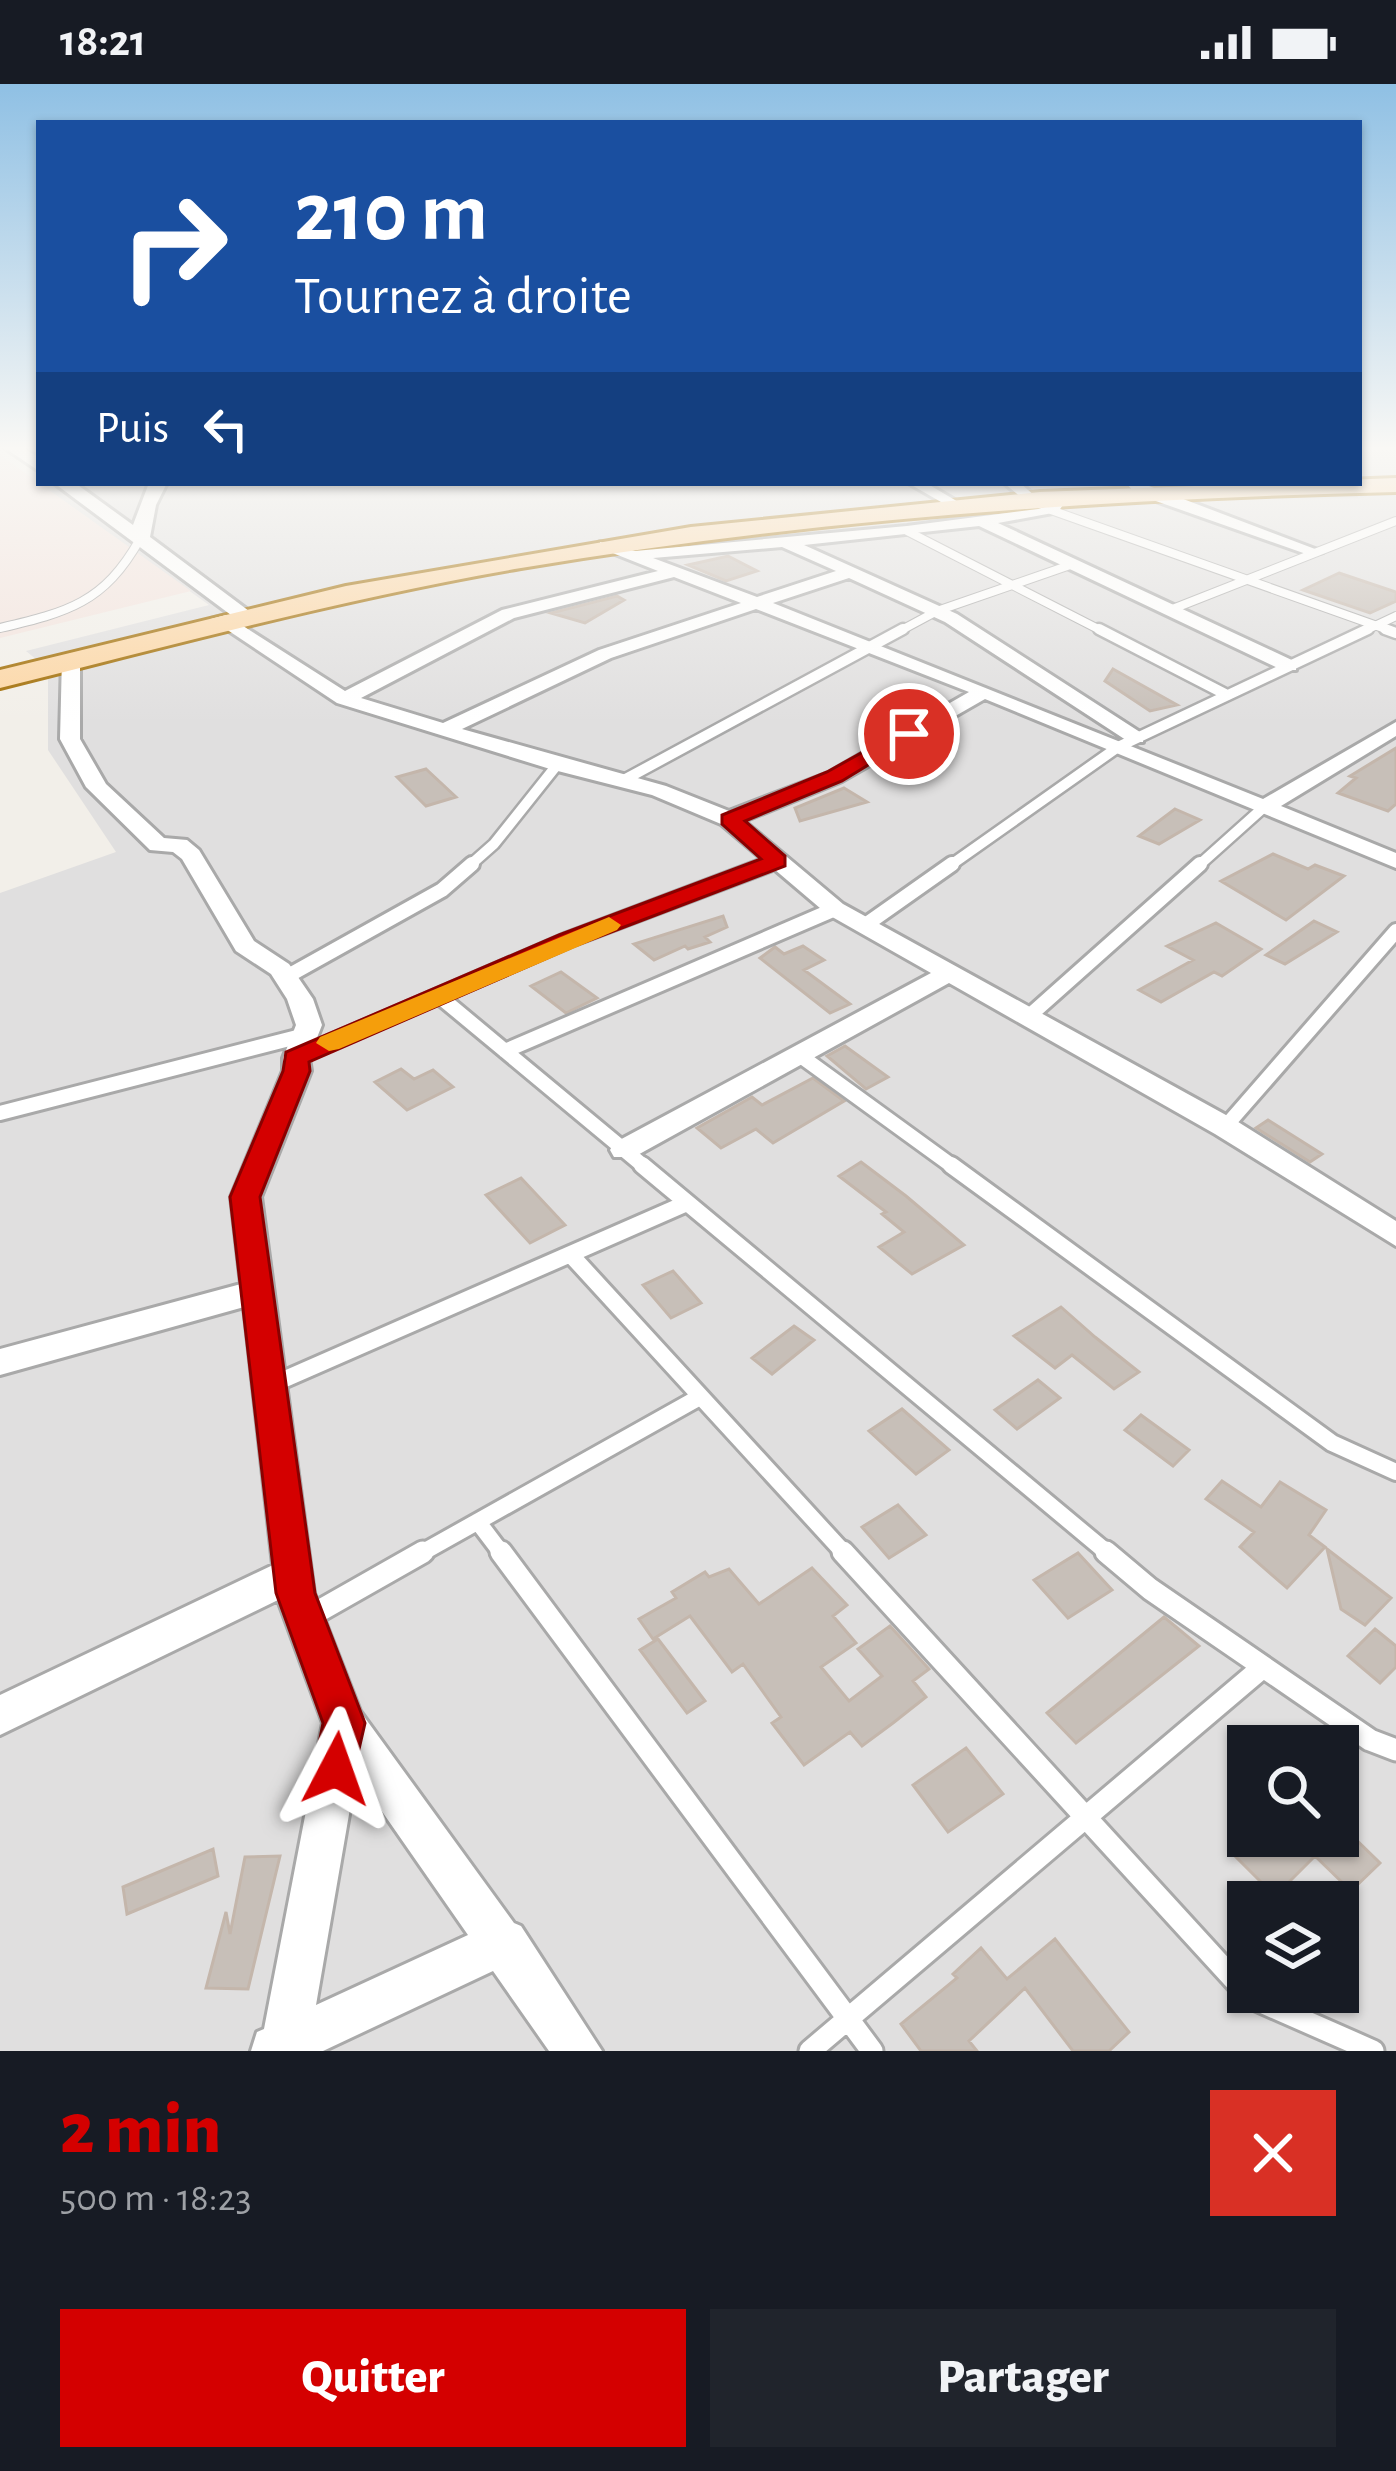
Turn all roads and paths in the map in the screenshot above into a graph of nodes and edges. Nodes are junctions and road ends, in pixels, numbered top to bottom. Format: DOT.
graph roads {
  1 [pos="140,539"];
  2 [pos="141,540"];
  3 [pos="649,540"];
  4 [pos="797,540"];
  5 [pos="924,540"];
  6 [pos="1021,540"];
  7 [pos="1149,540"];
  8 [pos="1282,540"];
  9 [pos="1347,540"];
  10 [pos="782,541"];
  11 [pos="606,545"];
  12 [pos="1315,552"];
  13 [pos="631,555"];
  14 [pos="1073,564"];
  15 [pos="674,572"];
  16 [pos="850,572"];
  17 [pos="1248,579"];
  18 [pos="1012,585"];
  19 [pos="756,603"];
  20 [pos="1170,610"];
  21 [pos="937,611"];
  22 [pos="231,616"];
  23 [pos="1396,616"];
  24 [pos="1376,626"];
  25 [pos="0,628"];
  26 [pos="1396,633"];
  27 [pos="871,648"];
  28 [pos="71,658"];
  29 [pos="1289,666"];
  30 [pos="0,679"];
  31 [pos="983,692"];
  32 [pos="1227,695"];
  33 [pos="344,699"];
  34 [pos="1396,728"];
  35 [pos="444,730"];
  36 [pos="1127,742"];
  37 [pos="557,765"];
  38 [pos="622,781"];
  39 [pos="1264,807"];
  40 [pos="730,819"];
  41 [pos="777,861"];
  42 [pos="1396,861"];
  43 [pos="836,909"];
  44 [pos="864,926"];
  45 [pos="1396,931"];
  46 [pos="947,974"];
  47 [pos="286,977"];
  48 [pos="439,996"];
  49 [pos="1027,1018"];
  50 [pos="300,1046"];
  51 [pos="505,1051"];
  52 [pos="798,1054"];
  53 [pos="0,1114"];
  54 [pos="1225,1127"];
  55 [pos="624,1150"];
  56 [pos="687,1203"];
  57 [pos="1396,1235"];
  58 [pos="571,1255"];
  59 [pos="257,1292"];
  60 [pos="0,1362"];
  61 [pos="269,1386"];
  62 [pos="698,1398"];
  63 [pos="1396,1472"];
  64 [pos="478,1522"];
  65 [pos="292,1574"];
  66 [pos="305,1619"];
  67 [pos="1263,1667"];
  68 [pos="0,1716"];
  69 [pos="344,1723"];
  70 [pos="1396,1750"];
  71 [pos="1086,1817"];
  72 [pos="505,1942"];
  73 [pos="848,2019"];
  74 [pos="280,2049"];
  75 [pos="578,2051"];
  76 [pos="810,2051"];
  77 [pos="872,2051"];
  78 [pos="1373,2051"];
  1 -- 25 [label="lane"];
  2 -- 22 [label="street"];
  3 -- 11 [label="main road"];
  4 -- 10 [label="street"];
  5 -- 18 [label="lane"];
  6 -- 14 [label="street"];
  7 -- 17 [label="lane"];
  8 -- 12 [label="street"];
  9 -- 12 [label="lane"];
  10 -- 13 [label="street"];
  10 -- 16 [label="street"];
  11 -- 13 [label="street"];
  11 -- 22 [label="main road"];
  12 -- 17 [label="lane"];
  13 -- 15 [label="street"];
  14 -- 18 [label="lane"];
  14 -- 20 [label="street"];
  15 -- 19 [label="street"];
  15 -- 33 [label="street"];
  16 -- 19 [label="street"];
  16 -- 21 [label="street"];
  17 -- 20 [label="lane"];
  17 -- 24 [label="lane"];
  18 -- 21 [label="lane"];
  18 -- 32 [label="lane"];
  19 -- 27 [label="street"];
  19 -- 35 [label="street"];
  20 -- 29 [label="street"];
  21 -- 27 [label="lane"];
  21 -- 36 [label="street"];
  22 -- 28 [label="main road"];
  22 -- 33 [label="street"];
  23 -- 24 [label="lane"];
  24 -- 26 [label="lane"];
  24 -- 29 [label="lane"];
  27 -- 31 [label="street"];
  27 -- 38 [label="lane"];
  28 -- 30 [label="main road"];
  28 -- 47 [label="street"];
  29 -- 32 [label="lane"];
  31 -- 36 [label="street"];
  31 -- 40 [label="street"];
  32 -- 36 [label="lane"];
  33 -- 35 [label="street"];
  34 -- 39 [label="street"];
  35 -- 37 [label="street"];
  36 -- 39 [label="street"];
  36 -- 44 [label="lane"];
  37 -- 38 [label="street"];
  37 -- 47 [label="lane"];
  38 -- 40 [label="street"];
  39 -- 42 [label="street"];
  39 -- 49 [label="lane"];
  40 -- 41 [label="street"];
  41 -- 43 [label="street"];
  41 -- 48 [label="lane"];
  43 -- 44 [label="street"];
  43 -- 51 [label="lane"];
  44 -- 46 [label="street"];
  45 -- 54 [label="lane"];
  46 -- 49 [label="street"];
  46 -- 52 [label="street"];
  47 -- 50 [label="street"];
  48 -- 50 [label="lane"];
  48 -- 51 [label="lane"];
  49 -- 54 [label="street"];
  50 -- 53 [label="lane"];
  50 -- 59 [label="street"];
  51 -- 55 [label="lane"];
  52 -- 55 [label="street"];
  52 -- 63 [label="lane"];
  54 -- 57 [label="street"];
  55 -- 56 [label="lane"];
  56 -- 58 [label="lane"];
  56 -- 67 [label="lane"];
  58 -- 61 [label="lane"];
  58 -- 62 [label="lane"];
  59 -- 60 [label="street"];
  59 -- 61 [label="street"];
  61 -- 65 [label="street"];
  62 -- 64 [label="lane"];
  62 -- 71 [label="lane"];
  64 -- 66 [label="lane"];
  64 -- 73 [label="lane"];
  65 -- 66 [label="street"];
  65 -- 68 [label="street"];
  66 -- 69 [label="street"];
  67 -- 70 [label="lane"];
  67 -- 71 [label="lane"];
  69 -- 72 [label="street"];
  69 -- 74 [label="street"];
  71 -- 73 [label="lane"];
  71 -- 78 [label="lane"];
  72 -- 74 [label="street"];
  72 -- 75 [label="street"];
  73 -- 76 [label="lane"];
  73 -- 77 [label="lane"];
}
